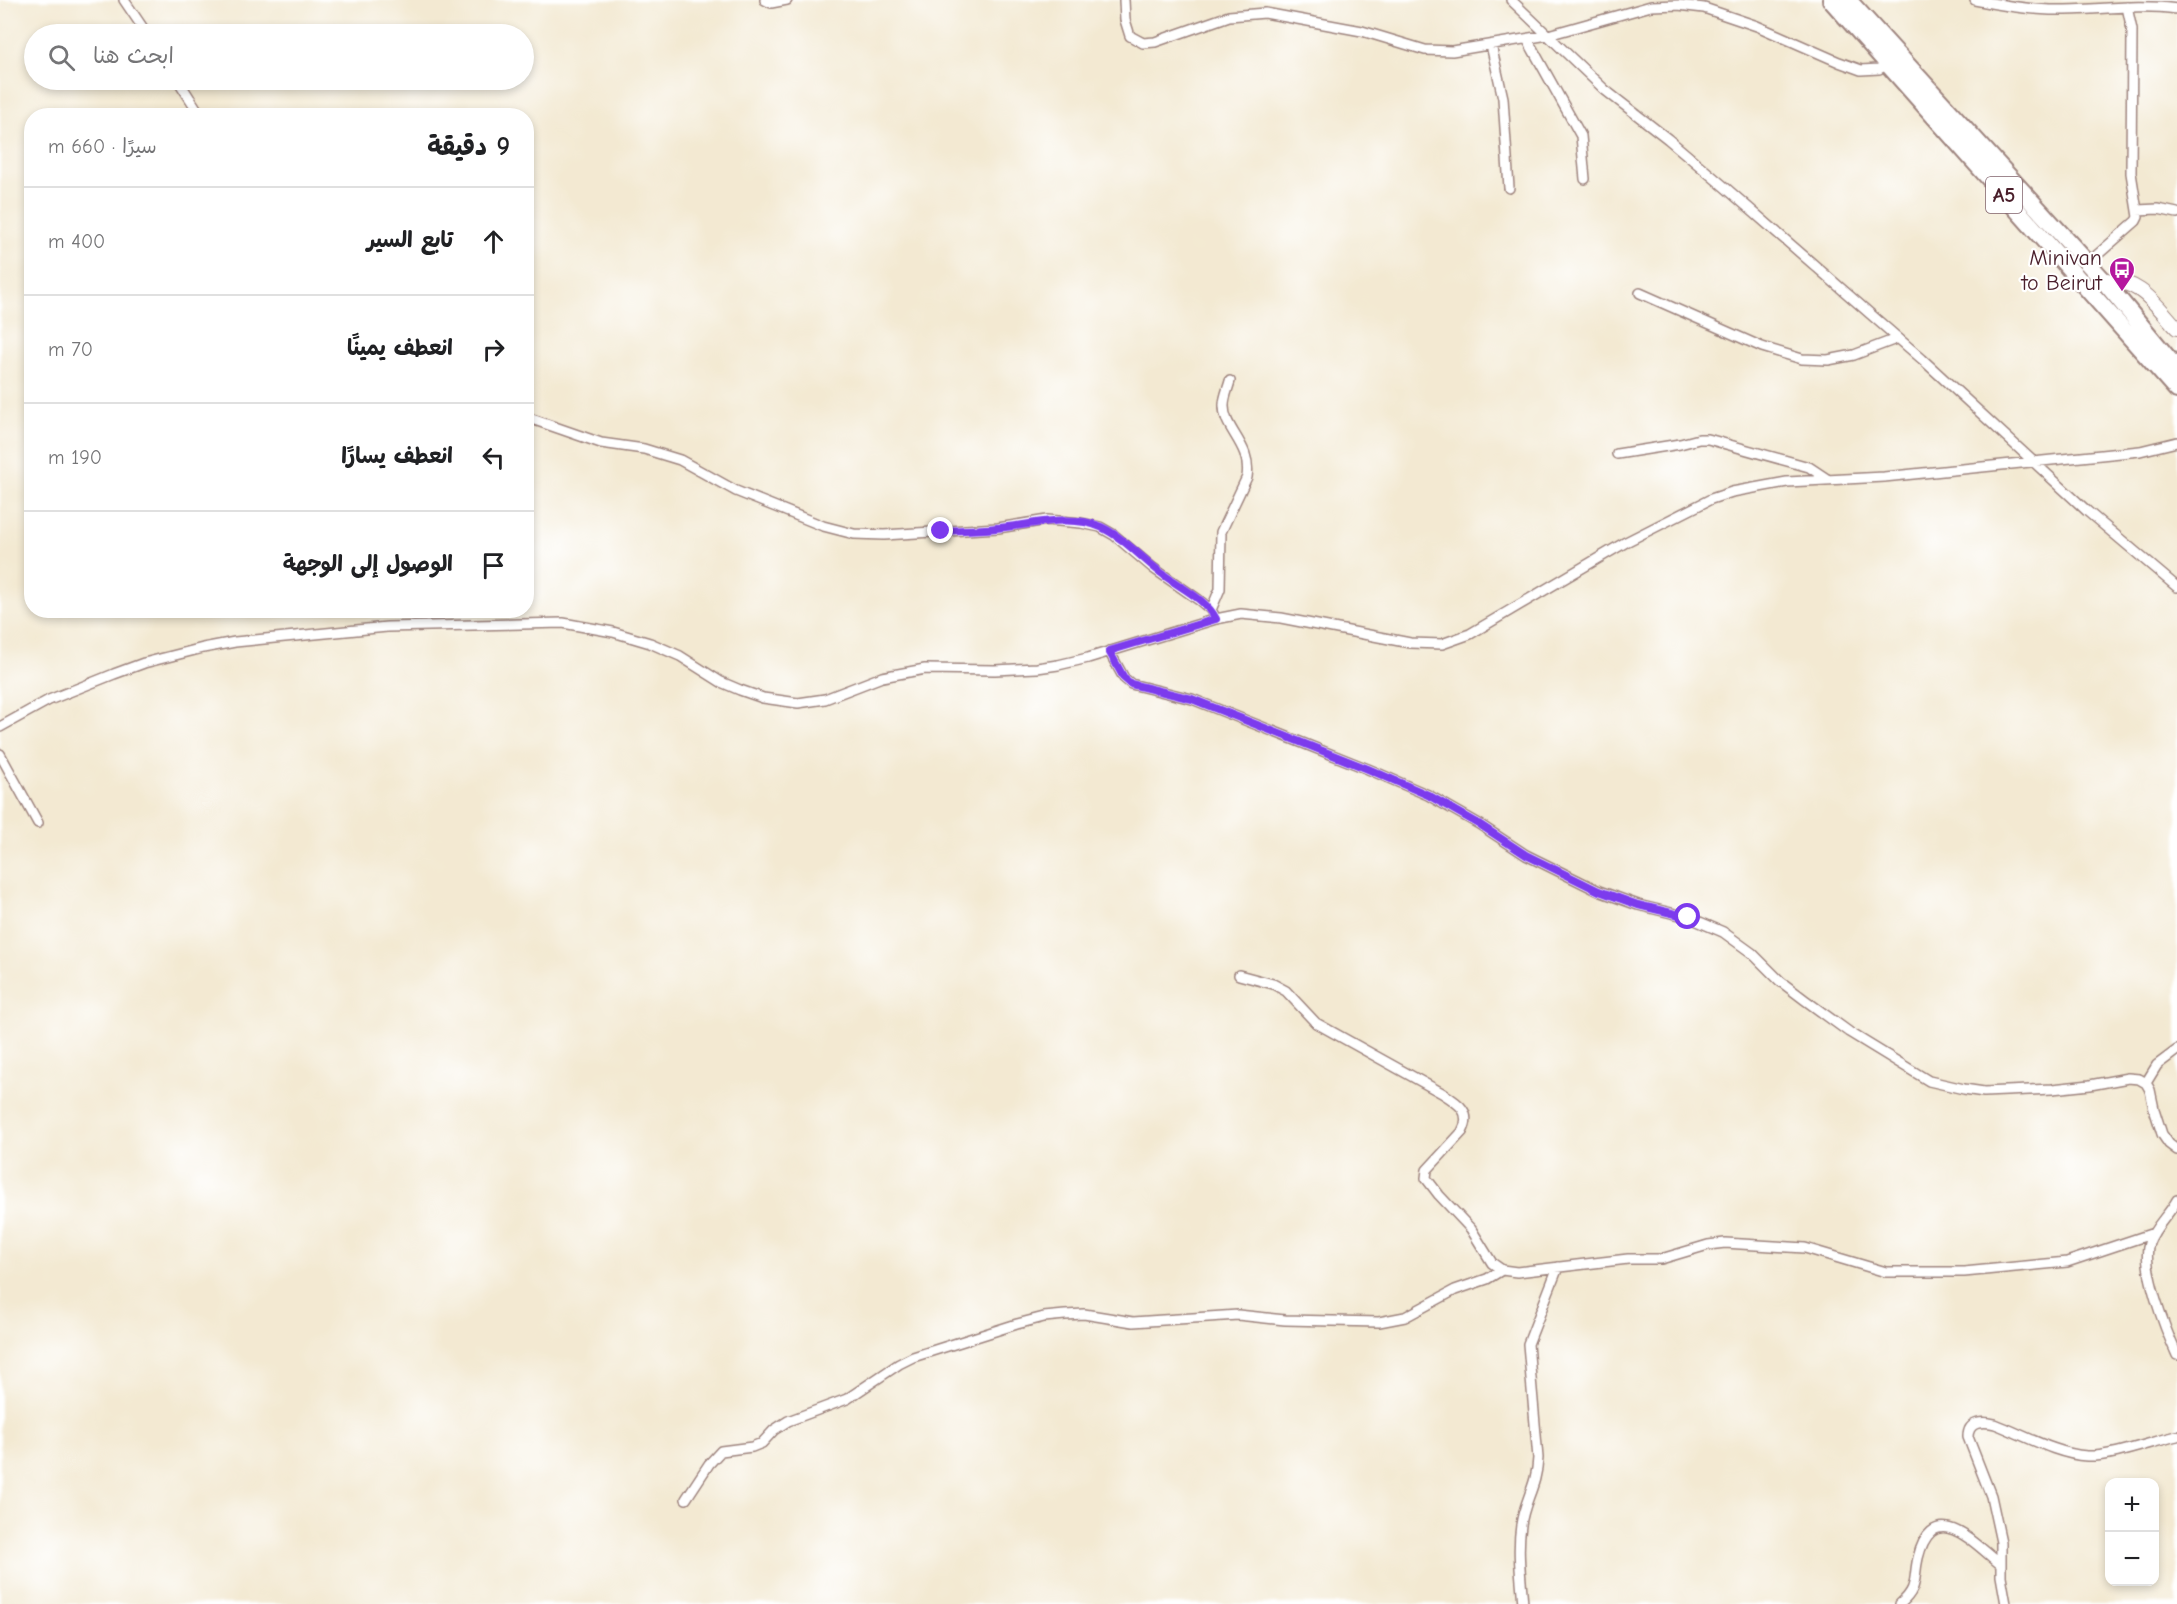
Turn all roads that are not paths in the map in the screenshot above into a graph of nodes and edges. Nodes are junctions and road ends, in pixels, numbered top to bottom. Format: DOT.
graph roads {
  1 [pos="124,0"];
  2 [pos="765,0"];
  3 [pos="787,0"];
  4 [pos="1124,0"];
  5 [pos="1511,0"];
  6 [pos="1831,0"];
  7 [pos="1848,0"];
  8 [pos="1976,0"];
  9 [pos="2127,7"];
  10 [pos="2177,9"];
  11 [pos="140,24"];
  12 [pos="1548,35"];
  13 [pos="1527,39"];
  14 [pos="1491,45"];
  15 [pos="1888,64"];
  16 [pos="184,90"];
  17 [pos="196,108"];
  18 [pos="1585,179"];
  19 [pos="1509,188"];
  20 [pos="2137,210"];
  21 [pos="2177,213"];
  22 [pos="2088,263"];
  23 [pos="2103,280"];
  24 [pos="1640,293"];
  25 [pos="2177,328"];
  26 [pos="1896,339"];
  27 [pos="2177,369"];
  28 [pos="1230,381"];
  29 [pos="2177,390"];
  30 [pos="534,420"];
  31 [pos="2177,442"];
  32 [pos="1617,454"];
  33 [pos="2035,462"];
  34 [pos="1827,479"];
  35 [pos="2177,587"];
  36 [pos="1214,614"];
  37 [pos="1109,651"];
  38 [pos="0,727"];
  39 [pos="0,754"];
  40 [pos="38,823"];
  41 [pos="1239,975"];
  42 [pos="2177,1050"];
  43 [pos="2146,1083"];
  44 [pos="2177,1152"];
  45 [pos="2177,1200"];
  46 [pos="2154,1233"];
  47 [pos="1558,1268"];
  48 [pos="1502,1270"];
  49 [pos="2177,1354"];
  50 [pos="2177,1436"];
  51 [pos="686,1499"];
  52 [pos="2000,1564"];
  53 [pos="1523,1604"];
  54 [pos="1900,1604"];
  55 [pos="2006,1604"];
  1 -- 11 [label="street"];
  2 -- 3 [label="street"];
  4 -- 14 [label="street"];
  5 -- 12 [label="street"];
  6 -- 15 [label="highway, A5"];
  7 -- 22 [label="highway, A5"];
  8 -- 9 [label="street"];
  9 -- 10 [label="street"];
  9 -- 20 [label="street"];
  12 -- 13 [label="street"];
  12 -- 15 [label="street"];
  12 -- 26 [label="street"];
  13 -- 14 [label="street"];
  13 -- 18 [label="street"];
  14 -- 19 [label="street"];
  15 -- 29 [label="highway, A5"];
  16 -- 17 [label="street"];
  20 -- 21 [label="street"];
  20 -- 22 [label="street"];
  22 -- 23 [label="highway, A5"];
  23 -- 25 [label="main road"];
  23 -- 27 [label="highway, A5"];
  24 -- 26 [label="street"];
  26 -- 33 [label="street"];
  28 -- 36 [label="street"];
  30 -- 36 [label="street"];
  31 -- 33 [label="street"];
  32 -- 34 [label="street"];
  33 -- 34 [label="street"];
  33 -- 35 [label="street"];
  34 -- 36 [label="street"];
  36 -- 37 [label="street"];
  37 -- 38 [label="street"];
  37 -- 43 [label="street"];
  39 -- 40 [label="street"];
  41 -- 48 [label="street"];
  42 -- 43 [label="street"];
  43 -- 44 [label="street"];
  45 -- 46 [label="street"];
  46 -- 47 [label="street"];
  46 -- 49 [label="street"];
  47 -- 48 [label="street"];
  47 -- 53 [label="street"];
  48 -- 51 [label="street"];
  50 -- 52 [label="street"];
  52 -- 54 [label="street"];
  52 -- 55 [label="street"];
}
